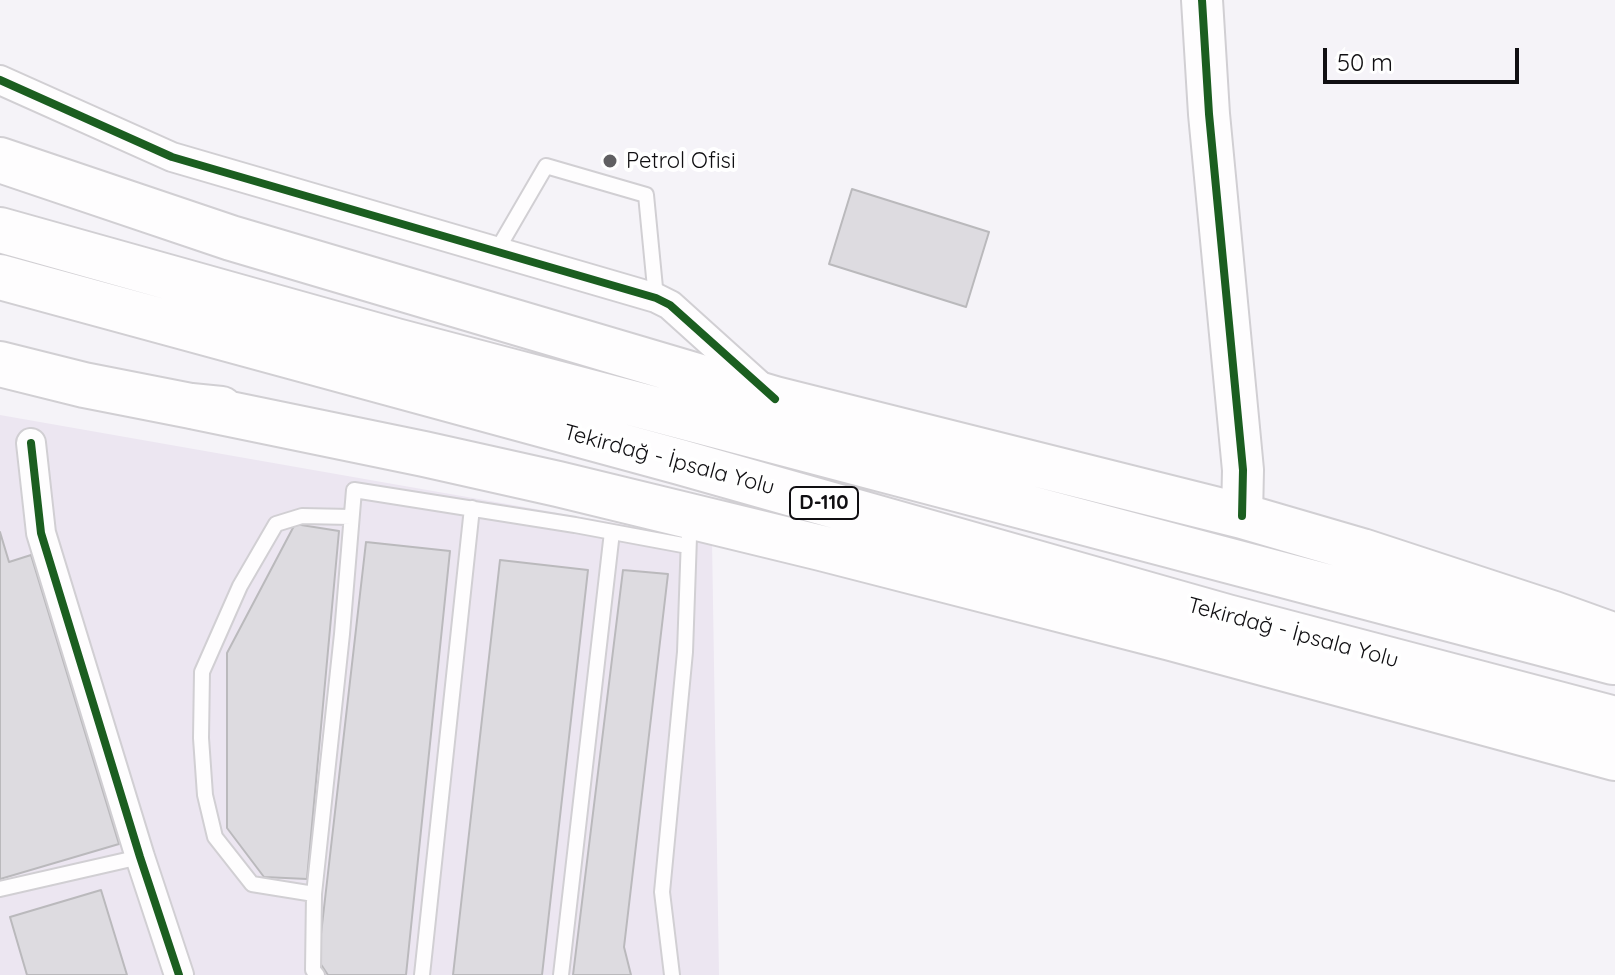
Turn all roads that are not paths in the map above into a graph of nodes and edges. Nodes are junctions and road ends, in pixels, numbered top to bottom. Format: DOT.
graph roads {
  1 [pos="1202,0"];
  2 [pos="0,80"];
  3 [pos="0,160"];
  4 [pos="0,230"];
  5 [pos="496,252"];
  6 [pos="17,282"];
  7 [pos="656,298"];
  8 [pos="0,364"];
  9 [pos="775,399"];
  10 [pos="191,406"];
  11 [pos="31,443"];
  12 [pos="680,462"];
  13 [pos="472,508"];
  14 [pos="1242,516"];
  15 [pos="351,517"];
  16 [pos="689,531"];
  17 [pos="612,532"];
  18 [pos="1615,636"];
  19 [pos="1615,663"];
  20 [pos="1615,719"];
  21 [pos="1615,758"];
  22 [pos="140,857"];
  23 [pos="0,889"];
  24 [pos="314,894"];
  25 [pos="179,975"];
  26 [pos="317,975"];
  27 [pos="422,975"];
  28 [pos="561,975"];
  29 [pos="672,975"];
  1 -- 14 [label="street"];
  2 -- 5 [label="street"];
  3 -- 9 [label="highway"];
  4 -- 19 [label="highway, Tekirdağ - İpsala Yolu / D-110"];
  5 -- 7 [label="street"];
  5 -- 7 [label="lane"];
  6 -- 12 [label="highway, Tekirdağ - İpsala Yolu / D-110"];
  7 -- 9 [label="street"];
  8 -- 10 [label="highway"];
  9 -- 14 [label="highway"];
  10 -- 12 [label="highway"];
  10 -- 16 [label="highway"];
  11 -- 22 [label="street"];
  12 -- 20 [label="highway, Tekirdağ - İpsala Yolu / D-110"];
  13 -- 15 [label="lane"];
  13 -- 17 [label="lane"];
  13 -- 27 [label="lane"];
  14 -- 18 [label="highway"];
  15 -- 24 [label="lane"];
  15 -- 24 [label="lane"];
  16 -- 17 [label="lane"];
  16 -- 21 [label="highway"];
  16 -- 29 [label="lane"];
  17 -- 28 [label="lane"];
  22 -- 23 [label="lane"];
  22 -- 25 [label="street"];
  24 -- 26 [label="lane"];
}
